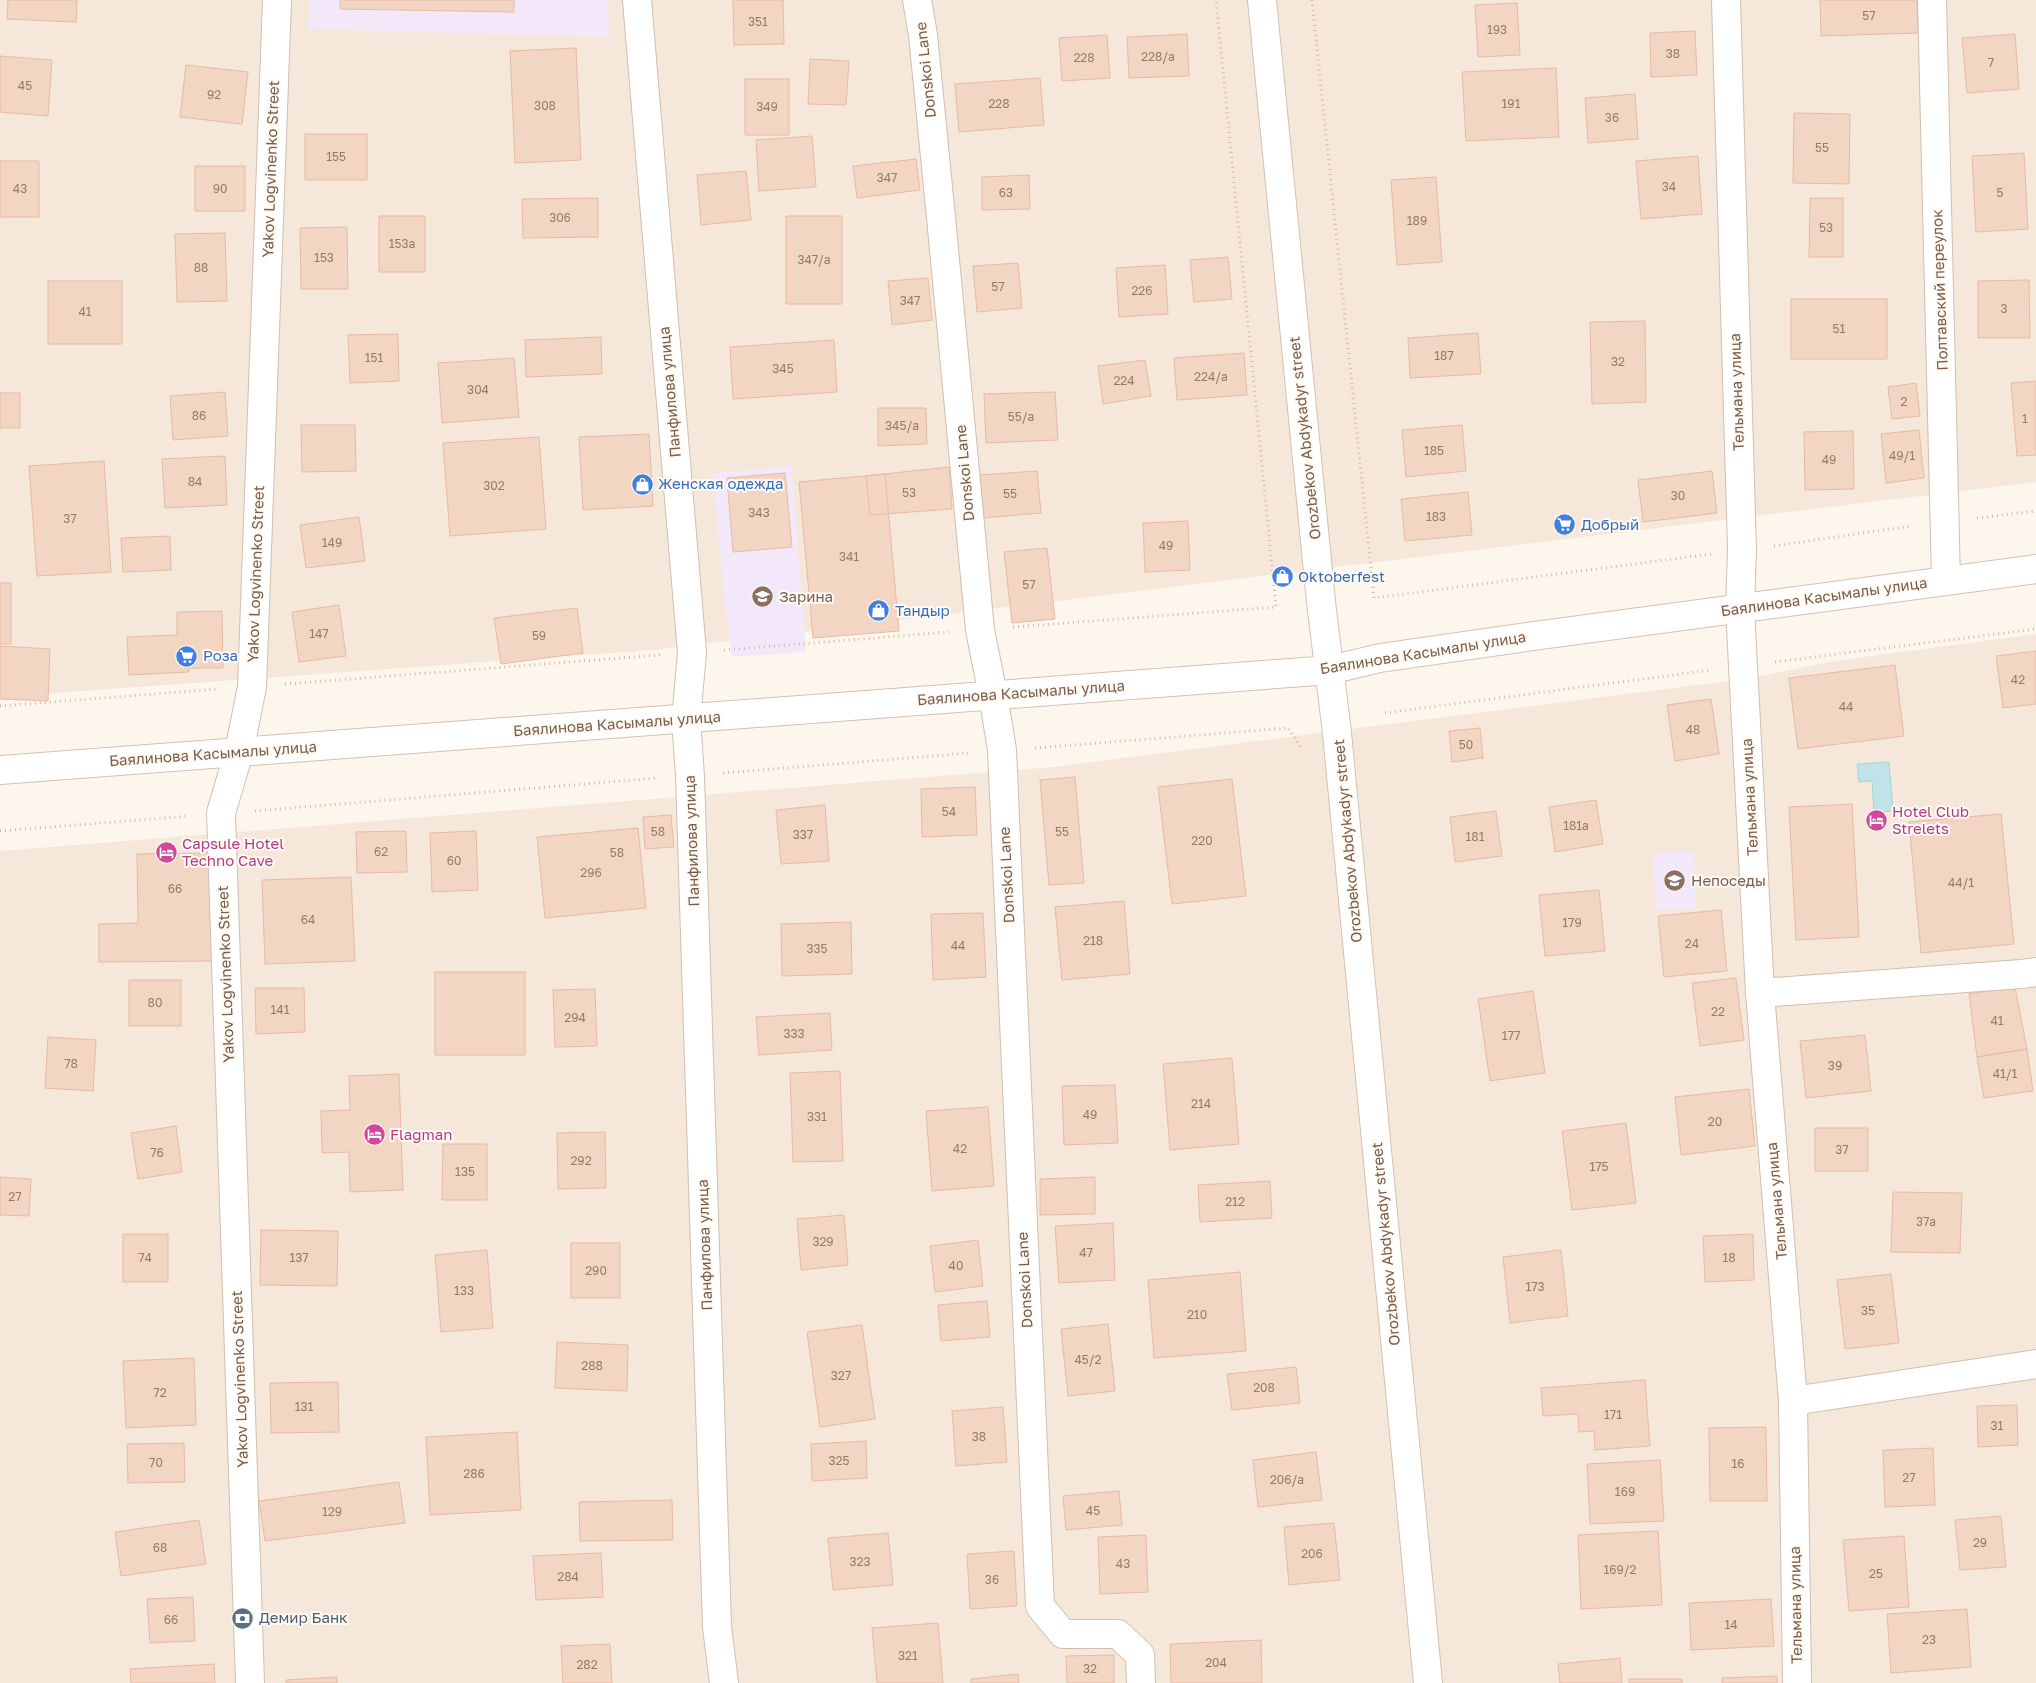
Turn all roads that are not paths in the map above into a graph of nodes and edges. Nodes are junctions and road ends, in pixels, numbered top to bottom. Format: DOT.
graph roads {
  1 [pos="277,0"];
  2 [pos="637,0"];
  3 [pos="917,0"];
  4 [pos="1262,0"];
  5 [pos="1726,0"];
  6 [pos="1932,0"];
  7 [pos="2036,569"];
  8 [pos="1946,580"];
  9 [pos="1740,608"];
  10 [pos="1330,670"];
  11 [pos="993,695"];
  12 [pos="686,719"];
  13 [pos="239,752"];
  14 [pos="0,770"];
  15 [pos="2036,972"];
  16 [pos="1760,993"];
  17 [pos="2036,1364"];
  18 [pos="1794,1401"];
  19 [pos="250,1683"];
  20 [pos="724,1683"];
  21 [pos="1141,1683"];
  22 [pos="1428,1683"];
  23 [pos="1797,1683"];
  1 -- 13 [label="street, Yakov Logvinenko Street"];
  2 -- 12 [label="street, Панфилова улица"];
  3 -- 11 [label="street, Donskoi Lane"];
  4 -- 10 [label="street, Orozbekov Abdykadyr street"];
  5 -- 9 [label="street, Тельмана улица"];
  6 -- 8 [label="street, Полтавский переулок"];
  7 -- 8 [label="street, Баялинова Касымалы улица"];
  8 -- 9 [label="street, Баялинова Касымалы улица"];
  9 -- 10 [label="street, Баялинова Касымалы улица"];
  9 -- 16 [label="street, Тельмана улица"];
  10 -- 11 [label="street, Баялинова Касымалы улица"];
  10 -- 22 [label="street, Orozbekov Abdykadyr street"];
  11 -- 12 [label="street, Баялинова Касымалы улица"];
  11 -- 21 [label="street, Donskoi Lane"];
  12 -- 13 [label="street, Баялинова Касымалы улица"];
  12 -- 20 [label="street, Панфилова улица"];
  13 -- 14 [label="street, Баялинова Касымалы улица"];
  13 -- 19 [label="street, Yakov Logvinenko Street"];
  15 -- 16 [label="street"];
  16 -- 18 [label="street, Тельмана улица"];
  17 -- 18 [label="street"];
  18 -- 23 [label="street, Тельмана улица"];
}
